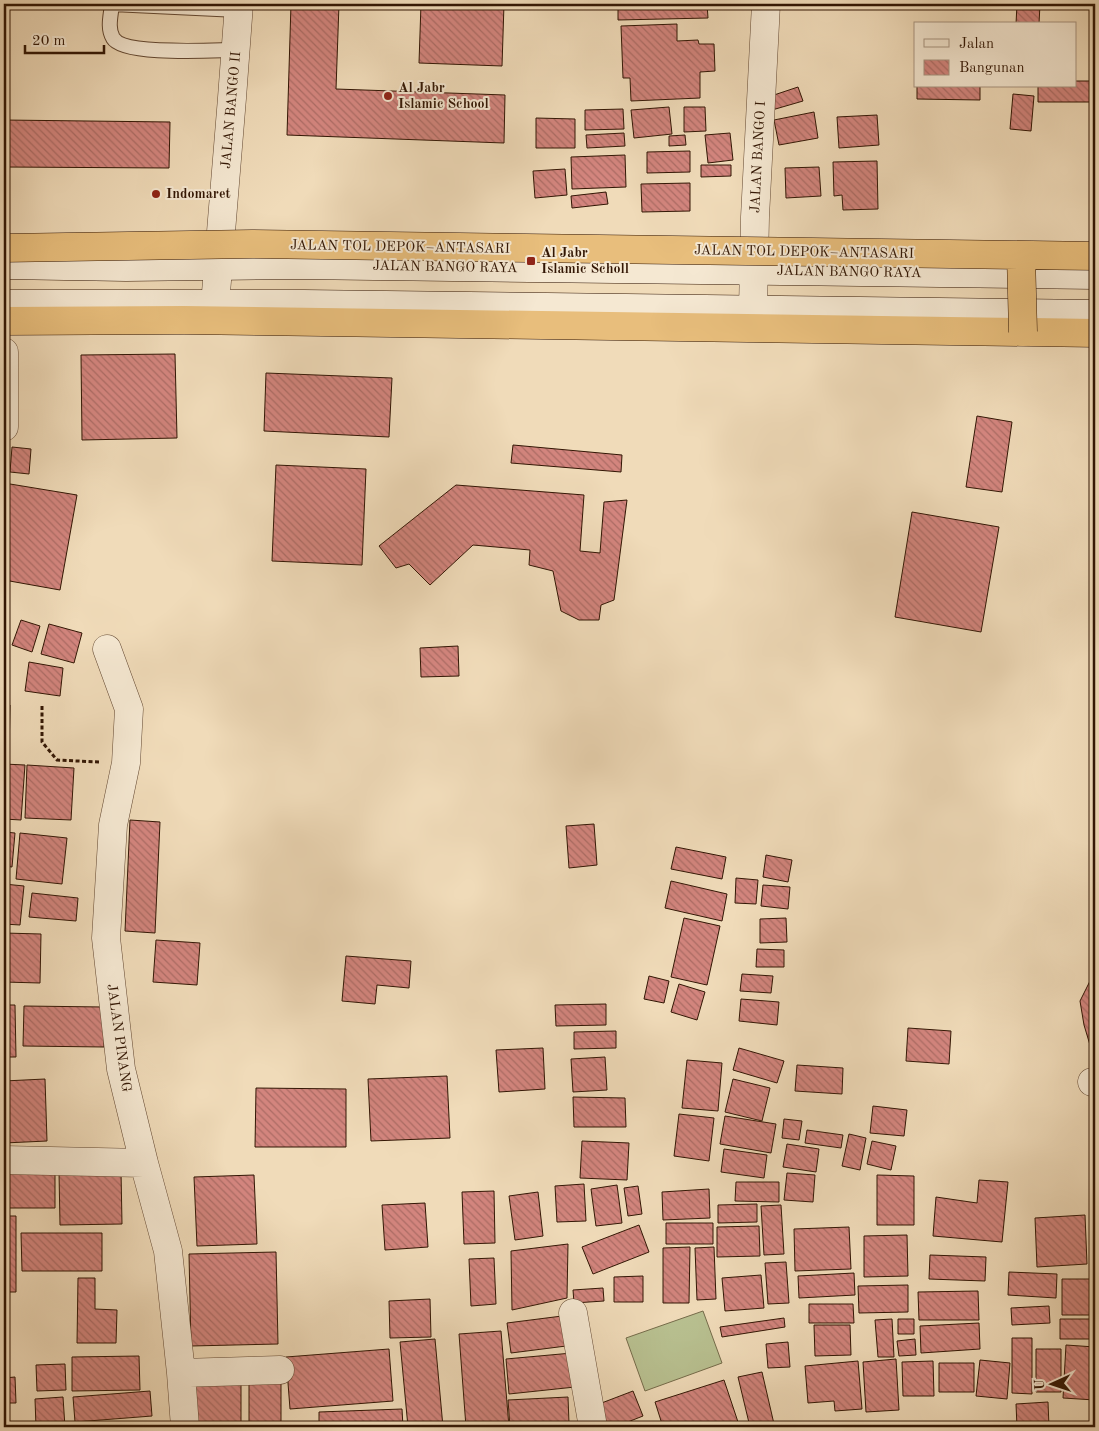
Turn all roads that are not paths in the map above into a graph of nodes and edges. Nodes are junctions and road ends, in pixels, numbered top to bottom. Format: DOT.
graph roads {
  1 [pos="112,4"];
  2 [pos="766,4"];
  3 [pos="238,7"];
  4 [pos="236,50"];
  5 [pos="4,248"];
  6 [pos="1022,255"];
  7 [pos="1095,256"];
  8 [pos="4,266"];
  9 [pos="217,266"];
  10 [pos="753,271"];
  11 [pos="1044,274"];
  12 [pos="1095,275"];
  13 [pos="4,304"];
  14 [pos="215,305"];
  15 [pos="753,310"];
  16 [pos="1044,312"];
  17 [pos="1095,314"];
  18 [pos="4,321"];
  19 [pos="1023,332"];
  20 [pos="1095,333"];
  21 [pos="4,352"];
  22 [pos="4,427"];
  23 [pos="106,649"];
  24 [pos="4,1160"];
  25 [pos="144,1163"];
  26 [pos="573,1313"];
  27 [pos="280,1370"];
  28 [pos="181,1373"];
  29 [pos="185,1427"];
  30 [pos="593,1427"];
  1 -- 3 [label="lane"];
  1 -- 4 [label="lane"];
  2 -- 10 [label="street, JALAN BANGO I"];
  3 -- 4 [label="street, JALAN BANGO II"];
  4 -- 9 [label="street, JALAN BANGO II"];
  5 -- 6 [label="highway, JALAN TOL DEPOK–ANTASARI, bridge"];
  6 -- 7 [label="highway, JALAN TOL DEPOK–ANTASARI, bridge"];
  6 -- 19 [label="highway, bridge"];
  8 -- 9 [label="street, JALAN BANGO RAYA"];
  9 -- 10 [label="street, JALAN BANGO RAYA"];
  9 -- 14 [label="street, JALAN BANGO II"];
  10 -- 11 [label="street, JALAN BANGO RAYA"];
  10 -- 15 [label="street, JALAN BANGO I"];
  11 -- 12 [label="street, JALAN BANGO RAYA"];
  11 -- 16 [label="street"];
  13 -- 14 [label="street"];
  14 -- 15 [label="street"];
  15 -- 16 [label="street"];
  16 -- 17 [label="street"];
  18 -- 19 [label="highway"];
  19 -- 20 [label="highway"];
  21 -- 22 [label="street"];
  23 -- 25 [label="street, JALAN PINANG"];
  24 -- 25 [label="street"];
  25 -- 28 [label="street, JALAN PINANG"];
  26 -- 30 [label="street"];
  27 -- 28 [label="street"];
  28 -- 29 [label="street, JALAN PINANG"];
}
